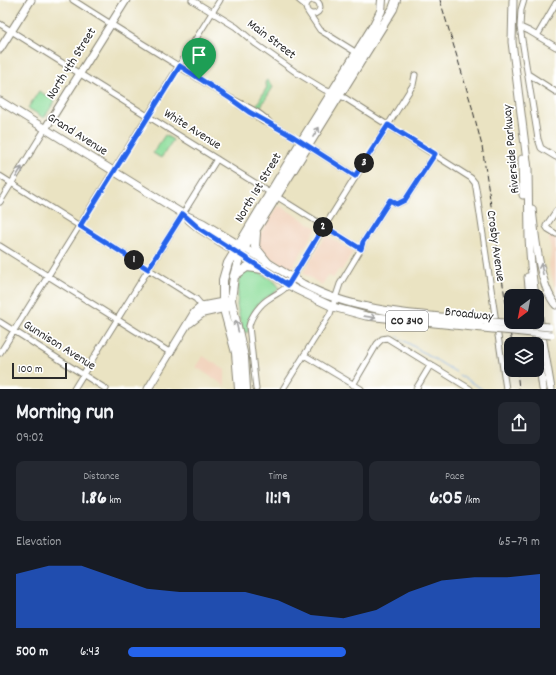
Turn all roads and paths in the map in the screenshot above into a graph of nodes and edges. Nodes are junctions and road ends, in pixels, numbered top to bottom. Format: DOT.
graph roads {
  1 [pos="31,0"];
  2 [pos="73,0"];
  3 [pos="126,0"];
  4 [pos="192,0"];
  5 [pos="220,0"];
  6 [pos="299,0"];
  7 [pos="310,0"];
  8 [pos="382,0"];
  9 [pos="396,0"];
  10 [pos="508,0"];
  11 [pos="513,0"];
  12 [pos="524,0"];
  13 [pos="319,2"];
  14 [pos="556,3"];
  15 [pos="307,10"];
  16 [pos="318,11"];
  17 [pos="212,12"];
  18 [pos="315,22"];
  19 [pos="0,24"];
  20 [pos="111,24"];
  21 [pos="520,27"];
  22 [pos="12,31"];
  23 [pos="538,36"];
  24 [pos="556,47"];
  25 [pos="0,49"];
  26 [pos="357,53"];
  27 [pos="180,66"];
  28 [pos="80,73"];
  29 [pos="528,74"];
  30 [pos="416,75"];
  31 [pos="556,92"];
  32 [pos="335,94"];
  33 [pos="0,101"];
  34 [pos="148,116"];
  35 [pos="388,125"];
  36 [pos="46,129"];
  37 [pos="304,144"];
  38 [pos="435,154"];
  39 [pos="556,157"];
  40 [pos="217,159"];
  41 [pos="528,169"];
  42 [pos="114,171"];
  43 [pos="0,176"];
  44 [pos="355,176"];
  45 [pos="471,178"];
  46 [pos="12,183"];
  47 [pos="273,194"];
  48 [pos="0,202"];
  49 [pos="556,211"];
  50 [pos="183,214"];
  51 [pos="80,226"];
  52 [pos="324,226"];
  53 [pos="256,228"];
  54 [pos="556,234"];
  55 [pos="0,246"];
  56 [pos="361,249"];
  57 [pos="239,250"];
  58 [pos="265,266"];
  59 [pos="148,269"];
  60 [pos="48,276"];
  61 [pos="234,276"];
  62 [pos="292,278"];
  63 [pos="288,285"];
  64 [pos="529,289"];
  65 [pos="534,289"];
  66 [pos="335,299"];
  67 [pos="228,304"];
  68 [pos="556,305"];
  69 [pos="202,306"];
  70 [pos="333,307"];
  71 [pos="117,319"];
  72 [pos="0,322"];
  73 [pos="188,324"];
  74 [pos="483,324"];
  75 [pos="541,329"];
  76 [pos="14,331"];
  77 [pos="553,331"];
  78 [pos="0,353"];
  79 [pos="171,353"];
  80 [pos="304,355"];
  81 [pos="431,364"];
  82 [pos="83,374"];
  83 [pos="541,377"];
  84 [pos="353,384"];
  85 [pos="74,389"];
  86 [pos="106,389"];
  87 [pos="148,389"];
  88 [pos="239,389"];
  89 [pos="246,389"];
  90 [pos="256,389"];
  91 [pos="283,389"];
  92 [pos="361,389"];
  93 [pos="416,389"];
  94 [pos="470,389"];
  95 [pos="506,389"];
  96 [pos="543,389"];
  97 [pos="551,389"];
  1 -- 22 [label="main road"];
  2 -- 20 [label="street"];
  3 -- 20 [label="main road, North 4th Street"];
  4 -- 17 [label="street, Main Street"];
  5 -- 17 [label="street"];
  6 -- 15 [label="street"];
  7 -- 13 [label="street"];
  7 -- 15 [label="street"];
  8 -- 26 [label="highway"];
  9 -- 32 [label="highway"];
  10 -- 64 [label="main road, Riverside Parkway"];
  11 -- 41 [label="main road, Riverside Parkway"];
  12 -- 21 [label="street"];
  13 -- 16 [label="street"];
  14 -- 23 [label="street"];
  15 -- 16 [label="street"];
  15 -- 18 [label="street"];
  16 -- 18 [label="street"];
  17 -- 27 [label="street"];
  17 -- 32 [label="street, Main Street"];
  18 -- 26 [label="street"];
  19 -- 22 [label="street, White Avenue"];
  20 -- 27 [label="street"];
  20 -- 28 [label="main road, North 4th Street"];
  21 -- 23 [label="street"];
  21 -- 29 [label="street"];
  22 -- 25 [label="main road"];
  22 -- 28 [label="street, White Avenue"];
  23 -- 24 [label="street"];
  26 -- 32 [label="highway"];
  27 -- 34 [label="street"];
  27 -- 37 [label="street"];
  28 -- 34 [label="street, White Avenue"];
  28 -- 36 [label="main road, North 4th Street"];
  29 -- 31 [label="street"];
  29 -- 39 [label="street"];
  30 -- 35 [label="street"];
  32 -- 35 [label="street, Main Street"];
  32 -- 37 [label="highway, North 1st Street"];
  33 -- 36 [label="main road, Grand Avenue"];
  34 -- 40 [label="street, White Avenue"];
  34 -- 42 [label="street"];
  35 -- 38 [label="street, Main Street"];
  35 -- 44 [label="street"];
  36 -- 42 [label="main road, Grand Avenue"];
  46 -- 36 [label="street, North 4th Street, one-way"];
  37 -- 44 [label="street"];
  37 -- 47 [label="highway, North 1st Street"];
  38 -- 45 [label="street, Main Street"];
  38 -- 56 [label="street"];
  40 -- 47 [label="street, White Avenue"];
  40 -- 50 [label="street"];
  41 -- 65 [label="main road, Riverside Parkway"];
  68 -- 41 [label="main road, one-way"];
  42 -- 50 [label="main road, Grand Avenue"];
  42 -- 51 [label="street"];
  43 -- 46 [label="street"];
  44 -- 52 [label="street"];
  45 -- 95 [label="street, Crosby Avenue"];
  46 -- 48 [label="street, North 4th Street"];
  46 -- 51 [label="street"];
  47 -- 52 [label="street, White Avenue"];
  47 -- 53 [label="highway, North 1st Street"];
  47 -- 57 [label="highway, North 1st Street"];
  49 -- 54 [label="street"];
  50 -- 57 [label="main road, Grand Avenue"];
  50 -- 59 [label="street"];
  51 -- 59 [label="street"];
  51 -- 60 [label="street"];
  52 -- 56 [label="street, White Avenue"];
  52 -- 62 [label="street"];
  53 -- 57 [label="highway, North 1st Street"];
  53 -- 58 [label="highway"];
  55 -- 60 [label="street"];
  56 -- 66 [label="street"];
  57 -- 58 [label="main road, Grand Avenue / CO 340"];
  57 -- 61 [label="highway, North 1st Street"];
  57 -- 67 [label="highway, North 1st Street"];
  58 -- 61 [label="highway"];
  58 -- 62 [label="main road, Grand Avenue / CO 340"];
  58 -- 63 [label="main road, CO 340"];
  59 -- 69 [label="street"];
  59 -- 71 [label="street"];
  60 -- 71 [label="street"];
  60 -- 76 [label="street"];
  61 -- 67 [label="highway, North 1st Street"];
  62 -- 63 [label="street"];
  62 -- 66 [label="main road, Grand Avenue / CO 340"];
  63 -- 70 [label="main road, CO 340"];
  63 -- 90 [label="street"];
  66 -- 70 [label="street"];
  66 -- 74 [label="main road, Broadway / CO 340"];
  67 -- 69 [label="main road"];
  67 -- 73 [label="main road"];
  67 -- 88 [label="highway"];
  89 -- 67 [label="highway, one-way"];
  69 -- 73 [label="main road"];
  70 -- 74 [label="main road, Broadway / CO 340, one-way"];
  70 -- 80 [label="street"];
  71 -- 79 [label="street"];
  71 -- 82 [label="street"];
  72 -- 76 [label="street, Gunnison Avenue"];
  73 -- 79 [label="main road"];
  74 -- 77 [label="main road, Broadway / CO 340, bridge"];
  75 -- 97 [label="main road"];
  76 -- 78 [label="street"];
  76 -- 82 [label="street, Gunnison Avenue"];
  79 -- 87 [label="main road"];
  80 -- 84 [label="street"];
  80 -- 91 [label="street"];
  81 -- 84 [label="street"];
  81 -- 93 [label="street"];
  81 -- 94 [label="street"];
  82 -- 85 [label="street"];
  82 -- 86 [label="street, Gunnison Avenue"];
  83 -- 96 [label="main road"];
  84 -- 92 [label="street"];
}
